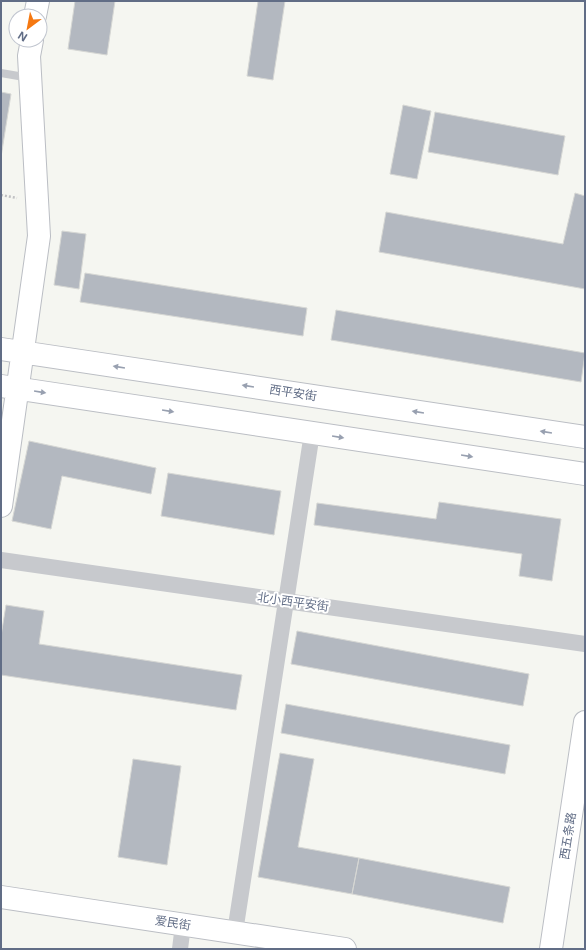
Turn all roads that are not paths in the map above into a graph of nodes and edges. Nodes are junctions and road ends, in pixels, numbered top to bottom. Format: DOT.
graph roads {
  1 [pos="30,48"];
  2 [pos="1,73"];
  3 [pos="30,78"];
  4 [pos="1,349"];
  5 [pos="23,353"];
  6 [pos="9,387"];
  7 [pos="312,433"];
  8 [pos="585,437"];
  9 [pos="585,474"];
  10 [pos="1,506"];
  11 [pos="1,560"];
  12 [pos="286,601"];
  13 [pos="585,644"];
  14 [pos="585,722"];
  15 [pos="1,897"];
  16 [pos="183,925"];
  17 [pos="235,932"];
  18 [pos="180,949"];
  19 [pos="345,949"];
  20 [pos="551,949"];
  1 -- 3 [label="main road"];
  2 -- 3 [label="lane"];
  3 -- 5 [label="main road"];
  4 -- 5 [label="main road, 西平安街"];
  5 -- 6 [label="main road"];
  8 -- 5 [label="main road, 西平安街, one-way"];
  6 -- 7 [label="main road, one-way"];
  6 -- 10 [label="main road"];
  7 -- 9 [label="main road, one-way"];
  7 -- 12 [label="street"];
  11 -- 12 [label="street, 北小西平安街"];
  12 -- 13 [label="street, 北小西平安街"];
  12 -- 17 [label="street"];
  14 -- 20 [label="main road, 西五条路"];
  15 -- 16 [label="main road, 爱民街"];
  16 -- 17 [label="main road, 爱民街"];
  16 -- 18 [label="street"];
  17 -- 19 [label="main road, 爱民街"];
}
